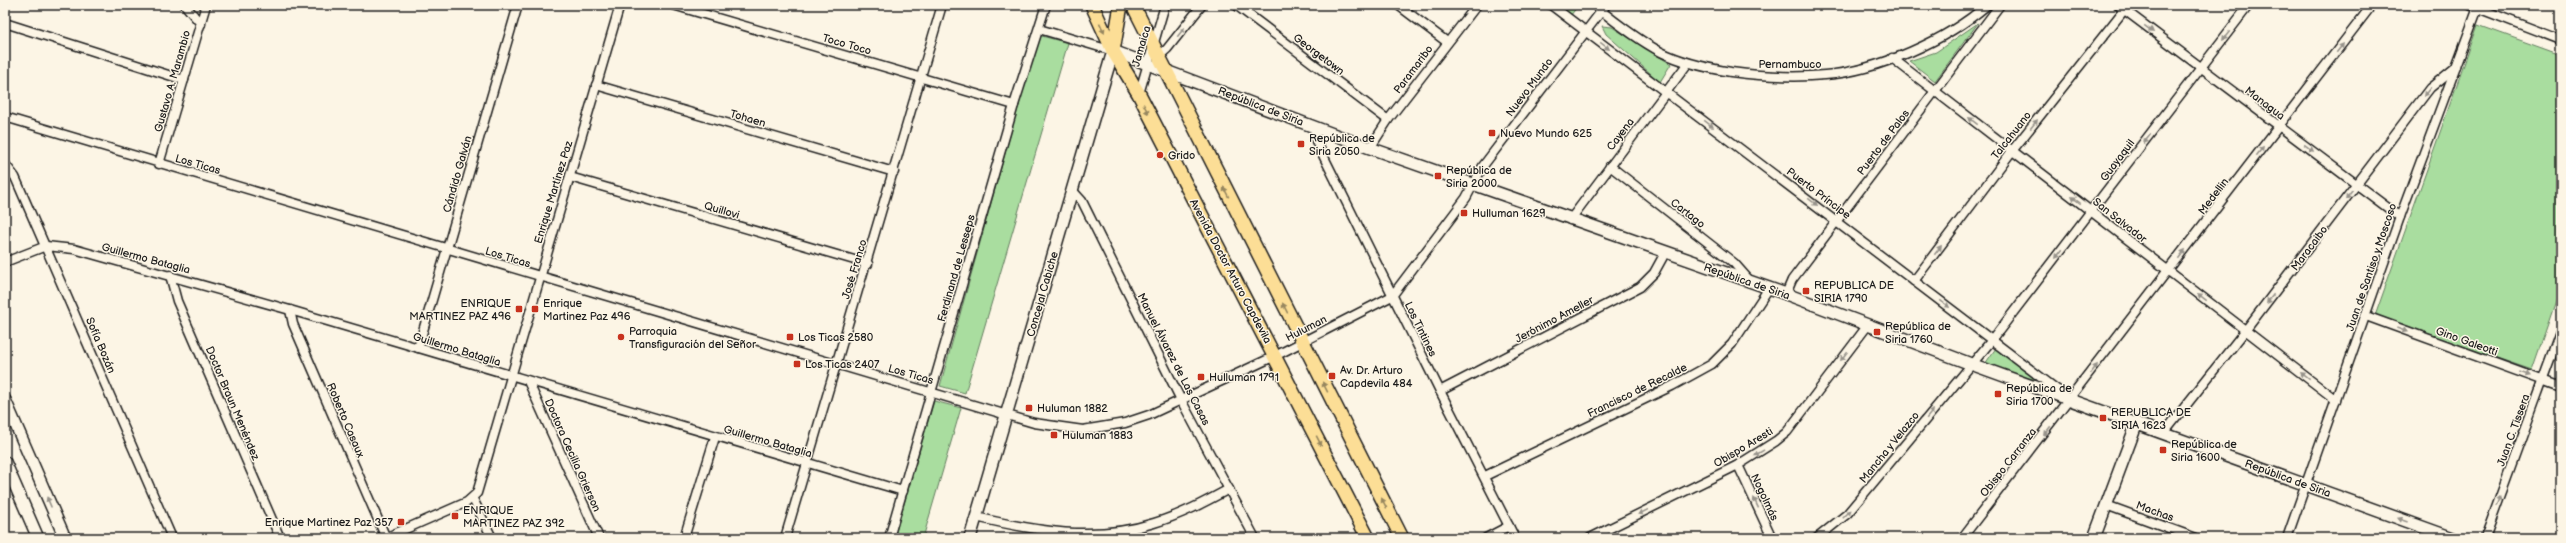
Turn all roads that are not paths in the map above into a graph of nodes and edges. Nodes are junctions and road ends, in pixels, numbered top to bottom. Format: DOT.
graph roads {
  1 [pos="185,5"];
  2 [pos="206,5"];
  3 [pos="518,5"];
  4 [pos="620,5"];
  5 [pos="674,5"];
  6 [pos="942,5"];
  7 [pos="1046,5"];
  8 [pos="1092,5"];
  9 [pos="1121,5"];
  10 [pos="1133,5"];
  11 [pos="1165,5"];
  12 [pos="1202,5"];
  13 [pos="1236,5"];
  14 [pos="1398,5"];
  15 [pos="1476,5"];
  16 [pos="1552,5"];
  17 [pos="1594,5"];
  18 [pos="1987,5"];
  19 [pos="2000,5"];
  20 [pos="2249,5"];
  21 [pos="2372,5"];
  22 [pos="2476,6"];
  23 [pos="2123,7"];
  24 [pos="1604,8"];
  25 [pos="5,23"];
  26 [pos="200,24"];
  27 [pos="1039,29"];
  28 [pos="1585,31"];
  29 [pos="2561,40"];
  30 [pos="1447,42"];
  31 [pos="1113,50"];
  32 [pos="1153,55"];
  33 [pos="1892,58"];
  34 [pos="1688,63"];
  35 [pos="2456,66"];
  36 [pos="2201,68"];
  37 [pos="1164,70"];
  38 [pos="921,78"];
  39 [pos="184,80"];
  40 [pos="596,85"];
  41 [pos="1666,92"];
  42 [pos="1935,92"];
  43 [pos="1139,94"];
  44 [pos="1014,105"];
  45 [pos="5,117"];
  46 [pos="1388,120"];
  47 [pos="1314,126"];
  48 [pos="2279,127"];
  49 [pos="1370,148"];
  50 [pos="2012,151"];
  51 [pos="5,164"];
  52 [pos="159,164"];
  53 [pos="1610,166"];
  54 [pos="894,172"];
  55 [pos="570,177"];
  56 [pos="2358,184"];
  57 [pos="1473,185"];
  58 [pos="1072,190"];
  59 [pos="2092,212"];
  60 [pos="2400,217"];
  61 [pos="1570,220"];
  62 [pos="1838,221"];
  63 [pos="46,246"];
  64 [pos="447,249"];
  65 [pos="1665,253"];
  66 [pos="5,262"];
  67 [pos="868,264"];
  68 [pos="2169,271"];
  69 [pos="170,275"];
  70 [pos="539,278"];
  71 [pos="1750,281"];
  72 [pos="1914,281"];
  73 [pos="1769,288"];
  74 [pos="1786,294"];
  75 [pos="1392,296"];
  76 [pos="290,310"];
  77 [pos="2366,316"];
  78 [pos="1868,326"];
  79 [pos="2245,330"];
  80 [pos="2561,330"];
  81 [pos="1992,340"];
  82 [pos="1302,342"];
  83 [pos="418,348"];
  84 [pos="1275,356"];
  85 [pos="1971,364"];
  86 [pos="837,365"];
  87 [pos="511,376"];
  88 [pos="2543,380"];
  89 [pos="528,382"];
  90 [pos="2561,387"];
  91 [pos="932,391"];
  92 [pos="1440,391"];
  93 [pos="5,400"];
  94 [pos="1181,400"];
  95 [pos="2071,400"];
  96 [pos="2336,400"];
  97 [pos="1006,415"];
  98 [pos="2137,423"];
  99 [pos="2164,433"];
  100 [pos="715,437"];
  101 [pos="5,462"];
  102 [pos="808,463"];
  103 [pos="1738,465"];
  104 [pos="1485,476"];
  105 [pos="2306,484"];
  106 [pos="1229,489"];
  107 [pos="903,491"];
  108 [pos="473,499"];
  109 [pos="2106,505"];
  110 [pos="976,517"];
  111 [pos="1509,526"];
  112 [pos="38,538"];
  113 [pos="65,538"];
  114 [pos="172,538"];
  115 [pos="280,538"];
  116 [pos="385,538"];
  117 [pos="492,538"];
  118 [pos="599,538"];
  119 [pos="684,538"];
  120 [pos="785,538"];
  121 [pos="889,538"];
  122 [pos="970,538"];
  123 [pos="1255,538"];
  124 [pos="1368,538"];
  125 [pos="1402,538"];
  126 [pos="1486,538"];
  127 [pos="1516,538"];
  128 [pos="1590,538"];
  129 [pos="1772,538"];
  130 [pos="1817,538"];
  131 [pos="1962,538"];
  132 [pos="2094,538"];
  133 [pos="2196,538"];
  134 [pos="2287,538"];
  135 [pos="2453,538"];
  136 [pos="2485,538"];
  1 -- 26 [label="street"];
  2 -- 26 [label="street, Gustavo A. Marambio"];
  3 -- 64 [label="street, Cándido Galván"];
  4 -- 40 [label="street, Enrique Martínez Paz"];
  5 -- 38 [label="street, Toco Toco"];
  6 -- 38 [label="street, José Franco"];
  7 -- 27 [label="street, Ferdinand de Lesseps"];
  8 -- 31 [label="main road, Avenida Doctor Arturo Capdevila, one-way"];
  9 -- 31 [label="main road"];
  10 -- 32 [label="main road"];
  11 -- 32 [label="street, Jamaica"];
  32 -- 12 [label="street, one-way"];
  13 -- 46 [label="street, Georgetown"];
  14 -- 30 [label="street"];
  15 -- 30 [label="street, Paramaribo"];
  16 -- 28 [label="street, Puerto Príncipe"];
  17 -- 24 [label="street, Pernambuco"];
  18 -- 33 [label="street, Pernambuco"];
  19 -- 42 [label="street, Puerto de Palos"];
  20 -- 36 [label="street, Guayaquil, one-way"];
  48 -- 21 [label="street, Medellin, one-way"];
  22 -- 29 [label="street"];
  22 -- 35 [label="street, Juan de Santiso y Moscoso"];
  23 -- 36 [label="street, Managua, one-way"];
  50 -- 23 [label="street, Talcahuano, one-way"];
  24 -- 28 [label="street, Nuevo Mundo"];
  24 -- 34 [label="street, Pernambuco"];
  25 -- 39 [label="street"];
  26 -- 39 [label="street, Gustavo A. Marambio"];
  27 -- 31 [label="street"];
  27 -- 44 [label="street, Ferdinand de Lesseps"];
  28 -- 41 [label="street, Puerto Príncipe, one-way"];
  28 -- 57 [label="street, Nuevo Mundo"];
  30 -- 46 [label="street, Paramaribo"];
  31 -- 32 [label="main road"];
  31 -- 43 [label="main road, Avenida Doctor Arturo Capdevila"];
  31 -- 58 [label="main road, Concejal Cabiche"];
  32 -- 37 [label="main road"];
  32 -- 43 [label="street, Jamaica"];
  33 -- 34 [label="street, Pernambuco"];
  33 -- 42 [label="street, San Salvador"];
  34 -- 41 [label="street, Cayena"];
  35 -- 56 [label="street, Maracaibo, one-way"];
  35 -- 60 [label="street, Juan de Santiso y Moscoso"];
  36 -- 48 [label="street, Managua"];
  36 -- 59 [label="street, Guayaquil, one-way"];
  37 -- 47 [label="main road, República de Siria"];
  82 -- 37 [label="main road, one-way"];
  38 -- 44 [label="street, Toco Toco"];
  38 -- 54 [label="street, José Franco"];
  39 -- 52 [label="street, Gustavo A. Marambio"];
  40 -- 54 [label="street, Tohaen"];
  40 -- 55 [label="street, Enrique Martínez Paz"];
  41 -- 53 [label="street, Cayena"];
  41 -- 62 [label="street, Puerto Príncipe, one-way"];
  50 -- 42 [label="street, San Salvador, one-way"];
  42 -- 62 [label="street, Puerto de Palos"];
  43 -- 84 [label="main road, Avenida Doctor Arturo Capdevila, one-way"];
  44 -- 91 [label="street, Ferdinand de Lesseps"];
  45 -- 52 [label="street, Los Ticas"];
  46 -- 49 [label="street, Paramaribo"];
  47 -- 49 [label="main road, República de Siria"];
  47 -- 75 [label="street, Los Tintines"];
  48 -- 56 [label="street, Managua, one-way"];
  68 -- 48 [label="street, Medellin, one-way"];
  49 -- 57 [label="main road, República de Siria"];
  59 -- 50 [label="street, San Salvador, one-way"];
  72 -- 50 [label="street, Talcahuano, one-way"];
  51 -- 63 [label="street, Sofía Bozán"];
  52 -- 64 [label="street, Los Ticas"];
  53 -- 61 [label="street, Cayena"];
  53 -- 71 [label="street, Cartago"];
  54 -- 67 [label="street, José Franco"];
  55 -- 67 [label="street, Quillovi"];
  55 -- 70 [label="street, Enrique Martínez Paz"];
  56 -- 60 [label="street, Managua"];
  56 -- 79 [label="street, Maracaibo, one-way"];
  57 -- 61 [label="main road, República de Siria"];
  57 -- 75 [label="street, Huluman"];
  58 -- 94 [label="street, Manuel Álvarez de Las Casas"];
  58 -- 97 [label="main road, Concejal Cabiche"];
  59 -- 68 [label="street, San Salvador"];
  59 -- 81 [label="street, Guayaquil, one-way"];
  60 -- 77 [label="street, Juan de Santiso y Moscoso"];
  61 -- 65 [label="main road, República de Siria"];
  62 -- 72 [label="street, Puerto Príncipe"];
  62 -- 74 [label="street, Puerto de Palos"];
  63 -- 66 [label="street, Guillermo Bataglia"];
  63 -- 69 [label="street, Guillermo Bataglia"];
  63 -- 114 [label="street, Sofía Bozán"];
  64 -- 70 [label="street, Los Ticas"];
  64 -- 83 [label="street, Cándido Galván"];
  65 -- 71 [label="main road, República de Siria"];
  65 -- 92 [label="street, Jerónimo Ameller"];
  67 -- 86 [label="street, José Franco"];
  79 -- 68 [label="street, San Salvador, one-way"];
  95 -- 68 [label="street, Medellin, one-way"];
  69 -- 76 [label="street, Guillermo Bataglia"];
  69 -- 115 [label="street, Doctor Braun Menéndez"];
  70 -- 86 [label="street, Los Ticas"];
  70 -- 87 [label="street, Enrique Martínez Paz"];
  71 -- 73 [label="main road, República de Siria"];
  72 -- 81 [label="street, Puerto Príncipe, one-way"];
  73 -- 74 [label="main road, República de Siria"];
  73 -- 104 [label="street, Francisco de Recalde"];
  74 -- 78 [label="main road, República de Siria"];
  75 -- 82 [label="street, Huluman"];
  75 -- 92 [label="street, Los Tintines"];
  76 -- 83 [label="street, Guillermo Bataglia"];
  76 -- 116 [label="street, Roberto Casaux"];
  77 -- 88 [label="street, Gino Galeotti, one-way"];
  77 -- 96 [label="street, Juan de Santiso y Moscoso"];
  78 -- 85 [label="main road, República de Siria"];
  78 -- 103 [label="street, Obispo Aresti, one-way"];
  96 -- 79 [label="street, San Salvador, one-way"];
  79 -- 99 [label="street, Maracaibo"];
  80 -- 88 [label="street, Juan C. Tissera"];
  81 -- 85 [label="street, Guayaquil"];
  81 -- 95 [label="street, Puerto Príncipe"];
  82 -- 84 [label="street, Huluman"];
  125 -- 82 [label="main road, one-way"];
  83 -- 87 [label="street, Guillermo Bataglia"];
  84 -- 94 [label="street, Huluman"];
  84 -- 124 [label="main road, Avenida Doctor Arturo Capdevila, one-way"];
  85 -- 95 [label="main road, República de Siria"];
  130 -- 85 [label="street, Mancha y Velazco, one-way"];
  86 -- 91 [label="street, Los Ticas"];
  86 -- 102 [label="street, José Franco"];
  87 -- 89 [label="street, Guillermo Bataglia"];
  87 -- 108 [label="street, Enrique Martínez Paz"];
  88 -- 90 [label="street, Gino Galeotti"];
  136 -- 88 [label="street, Juan C. Tissera, one-way"];
  89 -- 100 [label="street, Guillermo Bataglia"];
  89 -- 118 [label="street, Doctora Cecilia Grierson"];
  91 -- 97 [label="street, Los Ticas"];
  91 -- 107 [label="street, Ferdinand de Lesseps"];
  92 -- 104 [label="street, Los Tintines"];
  113 -- 93 [label="main road, one-way"];
  94 -- 97 [label="street, Huluman"];
  94 -- 106 [label="street, Manuel Álvarez de Las Casas"];
  95 -- 98 [label="main road, República de Siria"];
  95 -- 131 [label="street, Obispo Carranza, one-way"];
  96 -- 105 [label="street, Juan de Santiso y Moscoso"];
  97 -- 110 [label="main road, Concejal Cabiche"];
  98 -- 99 [label="main road, República de Siria"];
  98 -- 109 [label="main road"];
  99 -- 105 [label="main road, República de Siria"];
  100 -- 102 [label="street, Guillermo Bataglia"];
  100 -- 119 [label="street"];
  101 -- 112 [label="main road"];
  102 -- 107 [label="street, Guillermo Bataglia"];
  102 -- 120 [label="street, José Franco"];
  103 -- 128 [label="street, Obispo Aresti, one-way"];
  129 -- 103 [label="street, Nogolmás, one-way"];
  104 -- 111 [label="street, Los Tintines"];
  105 -- 134 [label="street, Juan de Santiso y Moscoso"];
  135 -- 105 [label="main road, República de Siria, one-way"];
  106 -- 110 [label="street"];
  106 -- 123 [label="street, Manuel Álvarez de Las Casas"];
  107 -- 121 [label="street, Ferdinand de Lesseps"];
  108 -- 116 [label="street"];
  108 -- 117 [label="street"];
  109 -- 132 [label="main road"];
  109 -- 133 [label="street, Machas"];
  110 -- 122 [label="main road, Concejal Cabiche"];
  111 -- 126 [label="street"];
  111 -- 127 [label="street, Los Tintines"];
}
